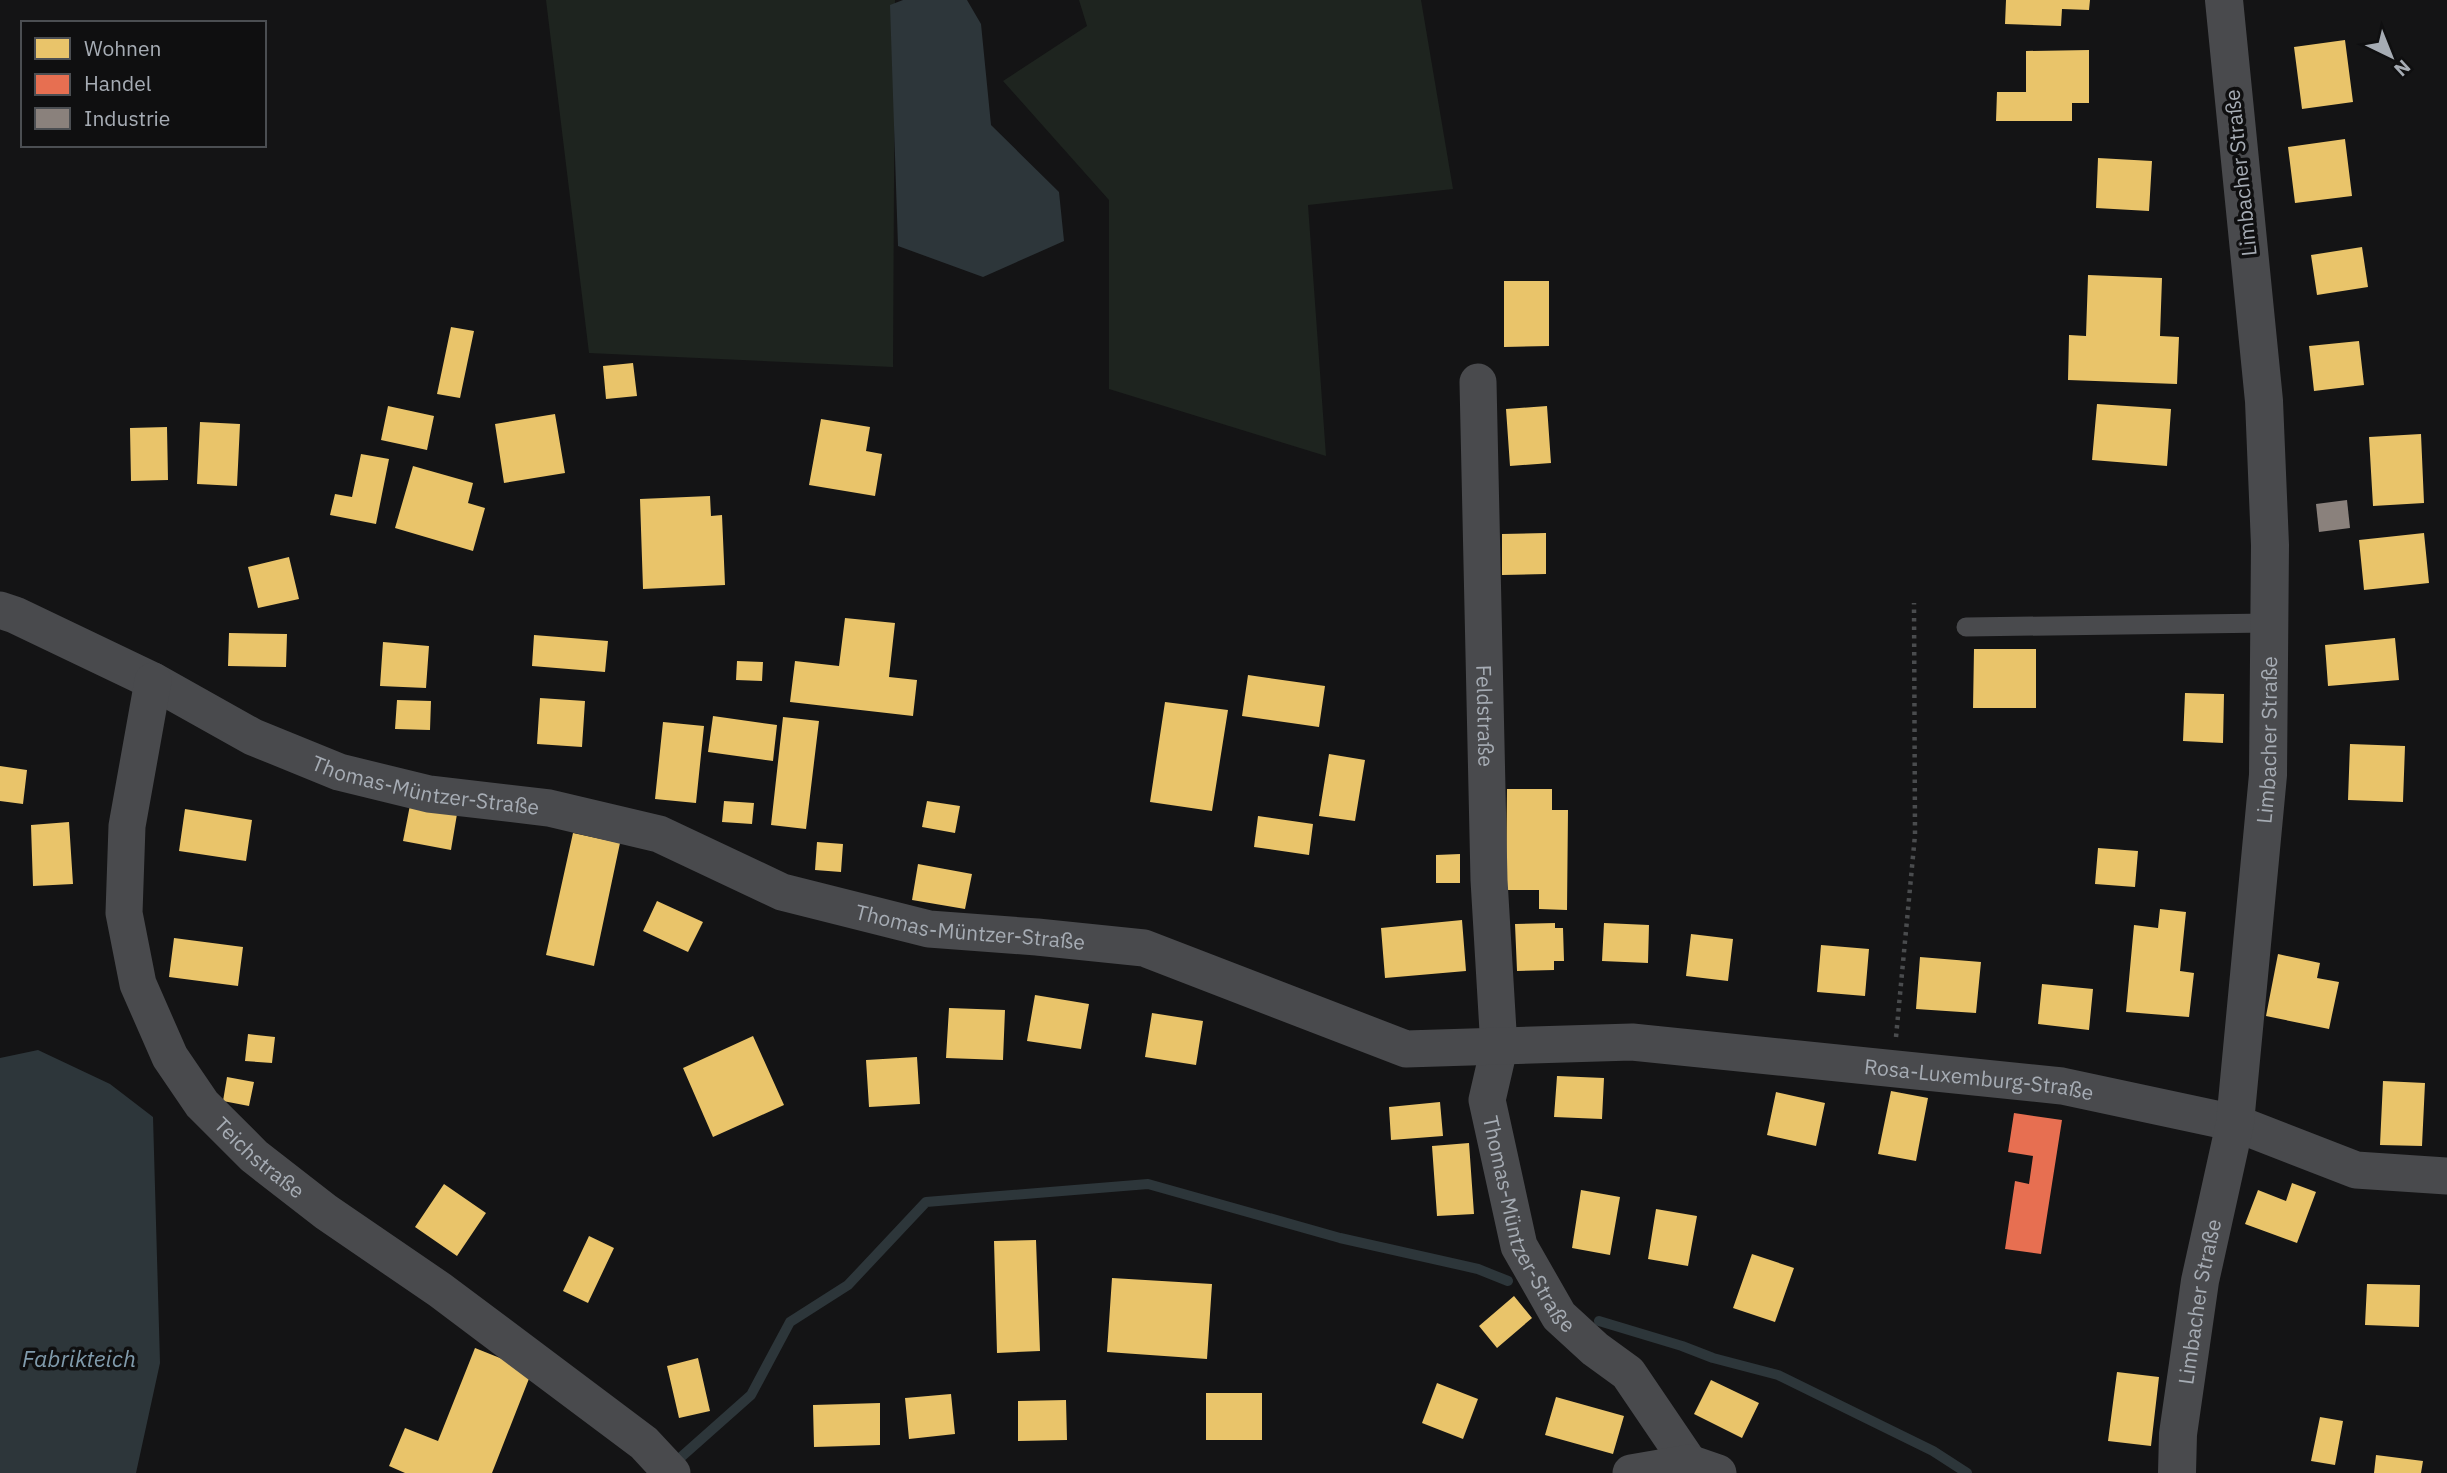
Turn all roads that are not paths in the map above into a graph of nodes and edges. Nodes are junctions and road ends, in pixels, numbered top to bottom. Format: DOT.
graph roads {
  1 [pos="2224,0"];
  2 [pos="1478,382"];
  3 [pos="0,610"];
  4 [pos="2269,623"];
  5 [pos="1966,627"];
  6 [pos="153,681"];
  7 [pos="1499,1048"];
  8 [pos="2235,1124"];
  9 [pos="2447,1176"];
  10 [pos="1703,1468"];
  11 [pos="672,1473"];
  12 [pos="1631,1473"];
  13 [pos="2177,1473"];
  1 -- 4 [label="street, Limbacher Straße"];
  2 -- 7 [label="street, Feldstraße"];
  3 -- 6 [label="street, Thomas-Müntzer-Straße"];
  4 -- 5 [label="lane"];
  4 -- 8 [label="street, Limbacher Straße"];
  6 -- 7 [label="street, Thomas-Müntzer-Straße"];
  6 -- 11 [label="street, Teichstraße"];
  7 -- 8 [label="street, Rosa-Luxemburg-Straße"];
  7 -- 10 [label="street, Thomas-Müntzer-Straße"];
  8 -- 9 [label="street, Rosa-Luxemburg-Straße"];
  8 -- 13 [label="street, Limbacher Straße"];
  10 -- 12 [label="street"];
}
